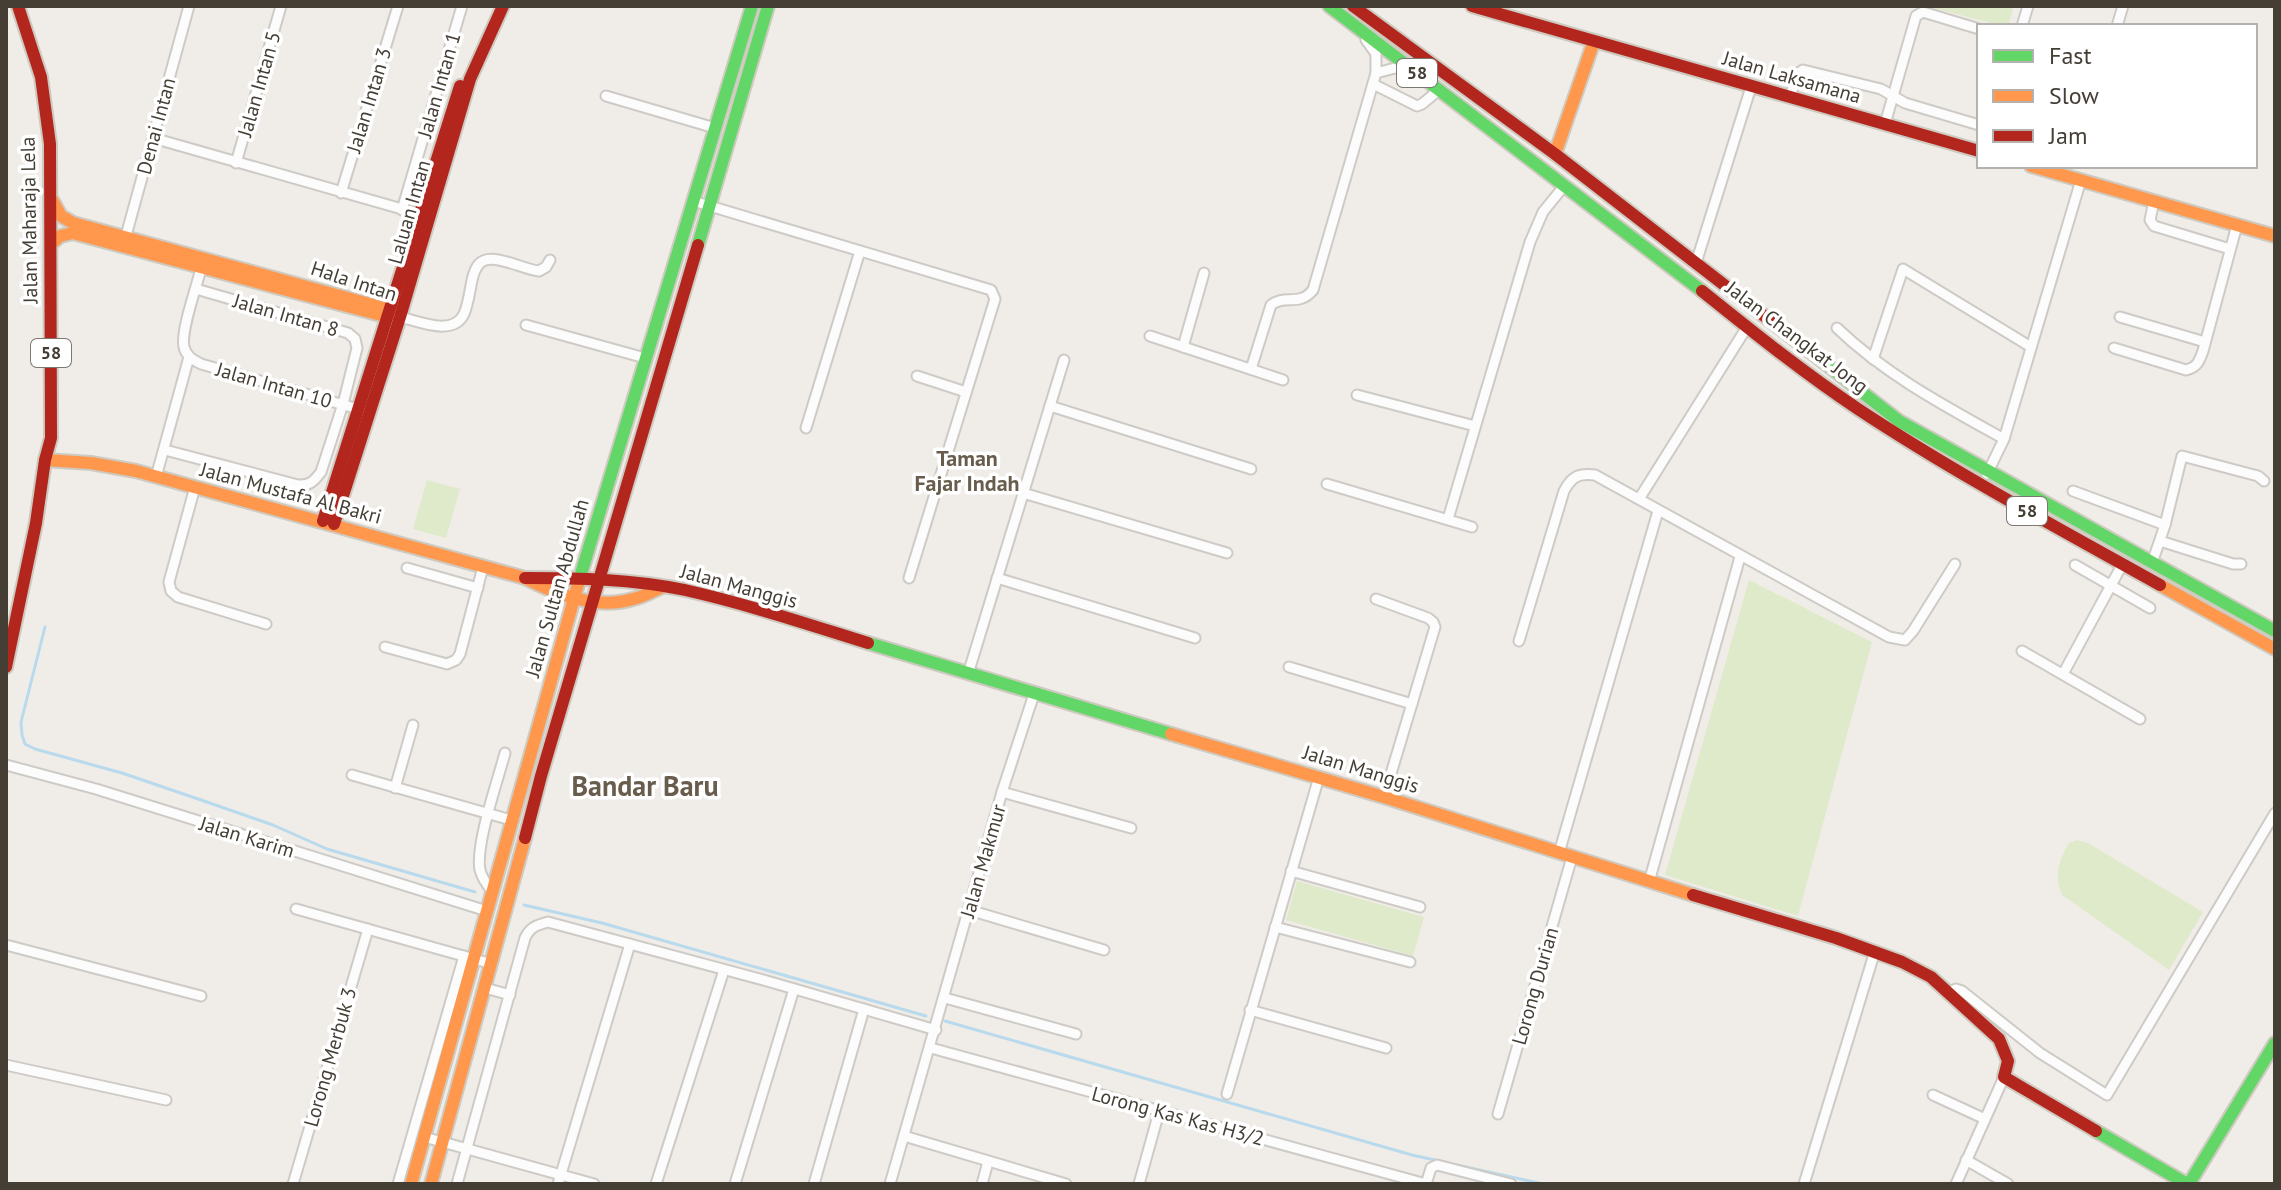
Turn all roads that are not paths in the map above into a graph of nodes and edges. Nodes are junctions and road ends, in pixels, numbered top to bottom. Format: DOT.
graph roads {
  1 [pos="18,6"];
  2 [pos="189,6"];
  3 [pos="281,6"];
  4 [pos="398,6"];
  5 [pos="462,6"];
  6 [pos="495,6"];
  7 [pos="503,6"];
  8 [pos="752,6"];
  9 [pos="768,6"];
  10 [pos="1329,6"];
  11 [pos="1353,6"];
  12 [pos="1472,6"];
  13 [pos="1357,28"];
  14 [pos="1977,28"];
  15 [pos="1594,41"];
  16 [pos="1376,73"];
  17 [pos="1416,73"];
  18 [pos="1373,84"];
  19 [pos="1751,87"];
  20 [pos="1439,90"];
  21 [pos="606,96"];
  22 [pos="1892,96"];
  23 [pos="1790,98"];
  24 [pos="1480,99"];
  25 [pos="46,121"];
  26 [pos="1885,124"];
  27 [pos="1977,124"];
  28 [pos="715,128"];
  29 [pos="153,138"];
  30 [pos="1505,140"];
  31 [pos="1977,150"];
  32 [pos="1555,154"];
  33 [pos="236,163"];
  34 [pos="2038,168"];
  35 [pos="2081,180"];
  36 [pos="1564,186"];
  37 [pos="341,193"];
  38 [pos="51,197"];
  39 [pos="693,201"];
  40 [pos="2154,201"];
  41 [pos="709,206"];
  42 [pos="402,210"];
  43 [pos="424,216"];
  44 [pos="2237,225"];
  45 [pos="2275,236"];
  46 [pos="124,241"];
  47 [pos="51,244"];
  48 [pos="2230,249"];
  49 [pos="860,251"];
  50 [pos="550,260"];
  51 [pos="203,263"];
  52 [pos="1696,263"];
  53 [pos="1204,273"];
  54 [pos="196,289"];
  55 [pos="393,314"];
  56 [pos="2120,317"];
  57 [pos="1765,318"];
  58 [pos="526,325"];
  59 [pos="1747,327"];
  60 [pos="1837,328"];
  61 [pos="1150,336"];
  62 [pos="2205,342"];
  63 [pos="1183,347"];
  64 [pos="2031,347"];
  65 [pos="2114,348"];
  66 [pos="189,357"];
  67 [pos="645,358"];
  68 [pos="1873,359"];
  69 [pos="1064,360"];
  70 [pos="1788,360"];
  71 [pos="1251,369"];
  72 [pos="917,376"];
  73 [pos="1283,380"];
  74 [pos="966,392"];
  75 [pos="1357,395"];
  76 [pos="343,404"];
  77 [pos="1050,406"];
  78 [pos="364,411"];
  79 [pos="1475,426"];
  80 [pos="806,428"];
  81 [pos="2004,439"];
  82 [pos="165,450"];
  83 [pos="45,460"];
  84 [pos="1251,469"];
  85 [pos="1988,471"];
  86 [pos="156,477"];
  87 [pos="2264,481"];
  88 [pos="1327,484"];
  89 [pos="1981,485"];
  90 [pos="195,487"];
  91 [pos="2073,491"];
  92 [pos="1023,493"];
  93 [pos="1639,499"];
  94 [pos="1658,511"];
  95 [pos="1448,519"];
  96 [pos="328,523"];
  97 [pos="2165,525"];
  98 [pos="1472,527"];
  99 [pos="2160,541"];
  100 [pos="1227,553"];
  101 [pos="1740,557"];
  102 [pos="2152,563"];
  103 [pos="1955,564"];
  104 [pos="2241,564"];
  105 [pos="2075,565"];
  106 [pos="2122,565"];
  107 [pos="483,567"];
  108 [pos="407,568"];
  109 [pos="525,578"];
  110 [pos="580,578"];
  111 [pos="909,578"];
  112 [pos="997,578"];
  113 [pos="601,580"];
  114 [pos="2111,586"];
  115 [pos="662,587"];
  116 [pos="478,588"];
  117 [pos="574,598"];
  118 [pos="1376,599"];
  119 [pos="594,602"];
  120 [pos="2150,608"];
  121 [pos="266,624"];
  122 [pos="2275,631"];
  123 [pos="1195,638"];
  124 [pos="1519,641"];
  125 [pos="385,647"];
  126 [pos="2275,649"];
  127 [pos="2022,651"];
  128 [pos="6,667"];
  129 [pos="1289,667"];
  130 [pos="968,674"];
  131 [pos="2063,674"];
  132 [pos="1034,694"];
  133 [pos="1412,704"];
  134 [pos="2140,719"];
  135 [pos="413,725"];
  136 [pos="505,753"];
  137 [pos="6,765"];
  138 [pos="352,775"];
  139 [pos="1319,777"];
  140 [pos="395,788"];
  141 [pos="1002,792"];
  142 [pos="1384,797"];
  143 [pos="535,798"];
  144 [pos="2275,813"];
  145 [pos="488,814"];
  146 [pos="511,820"];
  147 [pos="1131,828"];
  148 [pos="521,854"];
  149 [pos="1566,855"];
  150 [pos="1291,871"];
  151 [pos="1649,882"];
  152 [pos="492,891"];
  153 [pos="1420,907"];
  154 [pos="296,909"];
  155 [pos="969,910"];
  156 [pos="487,911"];
  157 [pos="1275,927"];
  158 [pos="368,929"];
  159 [pos="630,944"];
  160 [pos="6,945"];
  161 [pos="1104,950"];
  162 [pos="1875,951"];
  163 [pos="469,957"];
  164 [pos="1410,962"];
  165 [pos="492,964"];
  166 [pos="724,970"];
  167 [pos="485,988"];
  168 [pos="794,989"];
  169 [pos="1949,993"];
  170 [pos="510,995"];
  171 [pos="201,996"];
  172 [pos="945,998"];
  173 [pos="864,1009"];
  174 [pos="1250,1010"];
  175 [pos="936,1030"];
  176 [pos="1076,1034"];
  177 [pos="2275,1043"];
  178 [pos="931,1048"];
  179 [pos="1386,1048"];
  180 [pos="6,1065"];
  181 [pos="2004,1077"];
  182 [pos="1227,1094"];
  183 [pos="1933,1095"];
  184 [pos="166,1100"];
  185 [pos="1159,1112"];
  186 [pos="1498,1114"];
  187 [pos="1985,1119"];
  188 [pos="904,1136"];
  189 [pos="424,1137"];
  190 [pos="443,1141"];
  191 [pos="468,1149"];
  192 [pos="1966,1160"];
  193 [pos="988,1162"];
  194 [pos="559,1179"];
  195 [pos="293,1184"];
  196 [pos="398,1184"];
  197 [pos="411,1184"];
  198 [pos="431,1184"];
  199 [pos="457,1184"];
  200 [pos="594,1184"];
  201 [pos="656,1184"];
  202 [pos="735,1184"];
  203 [pos="814,1184"];
  204 [pos="890,1184"];
  205 [pos="982,1184"];
  206 [pos="1066,1184"];
  207 [pos="1139,1184"];
  208 [pos="1426,1184"];
  209 [pos="1511,1184"];
  210 [pos="1804,1184"];
  211 [pos="1956,1184"];
  212 [pos="2008,1184"];
  213 [pos="2188,1184"];
  1 -- 25 [label="main road, Jalan Maharaja Lela / 58"];
  2 -- 29 [label="street, Denai Intan"];
  3 -- 33 [label="street, Jalan Intan 5"];
  4 -- 37 [label="street, Jalan Intan 3"];
  5 -- 42 [label="street, Jalan Intan 1"];
  6 -- 43 [label="main road, Laluan Intan"];
  7 -- 43 [label="main road, Laluan Intan"];
  8 -- 28 [label="main road, Jalan Sultan Abdullah"];
  9 -- 41 [label="main road, Jalan Sultan Abdullah"];
  10 -- 13 [label="main road, Jalan Changkat Jong / 58"];
  11 -- 24 [label="main road, Jalan Changkat Jong / 58"];
  12 -- 15 [label="main road, Jalan Laksamana"];
  13 -- 16 [label="street"];
  13 -- 17 [label="main road, Jalan Changkat Jong / 58"];
  14 -- 22 [label="street"];
  15 -- 19 [label="main road, Jalan Laksamana"];
  15 -- 32 [label="main road"];
  16 -- 17 [label="street"];
  16 -- 18 [label="street"];
  17 -- 20 [label="main road, Jalan Changkat Jong / 58"];
  18 -- 20 [label="street"];
  18 -- 71 [label="street"];
  19 -- 23 [label="main road, Jalan Laksamana"];
  19 -- 52 [label="street"];
  20 -- 30 [label="main road, Jalan Changkat Jong / 58"];
  21 -- 28 [label="street"];
  22 -- 23 [label="street"];
  22 -- 26 [label="street"];
  22 -- 27 [label="street"];
  23 -- 26 [label="main road, Jalan Laksamana"];
  24 -- 30 [label="main road"];
  24 -- 32 [label="main road, Jalan Changkat Jong / 58"];
  25 -- 38 [label="main road, Jalan Maharaja Lela / 58"];
  25 -- 83 [label="main road, Jalan Maharaja Lela / 58"];
  26 -- 31 [label="main road, Jalan Laksamana"];
  28 -- 39 [label="main road, Jalan Sultan Abdullah"];
  29 -- 33 [label="street"];
  29 -- 46 [label="street, Denai Intan"];
  30 -- 36 [label="main road, Jalan Changkat Jong / 58"];
  32 -- 52 [label="main road, Jalan Changkat Jong / 58"];
  33 -- 37 [label="street"];
  34 -- 35 [label="main road"];
  35 -- 40 [label="main road"];
  35 -- 64 [label="street"];
  36 -- 59 [label="main road, Jalan Changkat Jong / 58"];
  36 -- 79 [label="street"];
  37 -- 42 [label="street"];
  38 -- 46 [label="main road, Hala Intan"];
  38 -- 47 [label="main road, Jalan Maharaja Lela / 58"];
  39 -- 41 [label="street"];
  39 -- 67 [label="main road, Jalan Sultan Abdullah"];
  40 -- 44 [label="main road"];
  40 -- 48 [label="street"];
  41 -- 49 [label="street"];
  41 -- 113 [label="main road, Jalan Sultan Abdullah"];
  42 -- 43 [label="street"];
  43 -- 55 [label="main road, Laluan Intan"];
  44 -- 45 [label="main road"];
  44 -- 48 [label="street"];
  46 -- 47 [label="main road, Hala Intan"];
  46 -- 51 [label="main road, Hala Intan"];
  47 -- 83 [label="main road, Jalan Maharaja Lela / 58"];
  48 -- 62 [label="street"];
  49 -- 74 [label="street"];
  49 -- 80 [label="street"];
  50 -- 55 [label="street"];
  51 -- 54 [label="street, Jalan Intan 10"];
  51 -- 55 [label="main road, Hala Intan"];
  52 -- 57 [label="main road, Jalan Changkat Jong / 58"];
  53 -- 63 [label="street"];
  54 -- 66 [label="street, Jalan Intan 10"];
  54 -- 76 [label="street, Jalan Intan 8"];
  55 -- 78 [label="main road, Laluan Intan"];
  56 -- 62 [label="street"];
  57 -- 70 [label="main road"];
  57 -- 85 [label="main road, Jalan Changkat Jong / 58"];
  58 -- 67 [label="street"];
  59 -- 70 [label="main road, Jalan Changkat Jong / 58"];
  59 -- 93 [label="street"];
  60 -- 68 [label="street"];
  61 -- 63 [label="street"];
  62 -- 65 [label="street"];
  63 -- 71 [label="street"];
  64 -- 68 [label="street"];
  64 -- 81 [label="street"];
  66 -- 76 [label="street, Jalan Intan 10"];
  66 -- 82 [label="street"];
  67 -- 110 [label="main road, Jalan Sultan Abdullah"];
  68 -- 81 [label="street"];
  69 -- 77 [label="street"];
  70 -- 89 [label="main road, Jalan Changkat Jong / 58"];
  71 -- 73 [label="street"];
  72 -- 74 [label="street"];
  74 -- 111 [label="street"];
  75 -- 79 [label="street"];
  76 -- 78 [label="street, Jalan Intan 10"];
  76 -- 82 [label="street, Jalan Intan 8"];
  77 -- 84 [label="street"];
  77 -- 92 [label="street"];
  78 -- 96 [label="main road, Laluan Intan"];
  79 -- 95 [label="street"];
  81 -- 85 [label="street"];
  82 -- 86 [label="street"];
  83 -- 86 [label="main road, Jalan Mustafa Al Bakri"];
  83 -- 128 [label="main road, Jalan Maharaja Lela / 58"];
  85 -- 89 [label="street"];
  85 -- 102 [label="main road, Jalan Changkat Jong / 58"];
  86 -- 90 [label="main road, Jalan Mustafa Al Bakri"];
  87 -- 97 [label="street"];
  88 -- 95 [label="street"];
  89 -- 106 [label="main road, Jalan Changkat Jong / 58"];
  90 -- 96 [label="main road, Jalan Mustafa Al Bakri"];
  90 -- 121 [label="street"];
  91 -- 97 [label="street"];
  92 -- 100 [label="street"];
  92 -- 112 [label="street"];
  93 -- 94 [label="street"];
  93 -- 124 [label="street"];
  94 -- 101 [label="street"];
  94 -- 149 [label="street, Lorong Durian"];
  95 -- 98 [label="street"];
  96 -- 107 [label="main road, Jalan Mustafa Al Bakri"];
  97 -- 99 [label="street"];
  99 -- 102 [label="street"];
  99 -- 104 [label="street"];
  101 -- 103 [label="street"];
  101 -- 151 [label="street"];
  102 -- 122 [label="main road, Jalan Changkat Jong / 58"];
  105 -- 114 [label="street"];
  106 -- 114 [label="street"];
  106 -- 126 [label="main road, Jalan Changkat Jong / 58"];
  107 -- 109 [label="main road, Jalan Mustafa Al Bakri"];
  107 -- 116 [label="street"];
  108 -- 116 [label="street"];
  109 -- 110 [label="main road, Jalan Mustafa Al Bakri"];
  109 -- 117 [label="main road, Jalan Mustafa Al Bakri"];
  110 -- 113 [label="main road, Jalan Manggis"];
  110 -- 117 [label="main road, Jalan Sultan Abdullah"];
  112 -- 123 [label="street"];
  112 -- 130 [label="street"];
  113 -- 115 [label="main road, Jalan Manggis"];
  113 -- 119 [label="main road, Jalan Sultan Abdullah"];
  114 -- 120 [label="street"];
  114 -- 131 [label="street"];
  115 -- 119 [label="main road, Jalan Manggis"];
  115 -- 130 [label="main road, Jalan Manggis"];
  116 -- 125 [label="street"];
  117 -- 119 [label="main road, Jalan Manggis"];
  117 -- 146 [label="main road, Jalan Sultan Abdullah"];
  118 -- 133 [label="street"];
  119 -- 143 [label="main road, Jalan Sultan Abdullah"];
  127 -- 131 [label="street"];
  129 -- 133 [label="street"];
  130 -- 132 [label="main road, Jalan Manggis"];
  131 -- 134 [label="street"];
  132 -- 139 [label="main road, Jalan Manggis"];
  132 -- 141 [label="street, Jalan Makmur"];
  133 -- 142 [label="street"];
  135 -- 140 [label="street"];
  136 -- 145 [label="street"];
  137 -- 156 [label="street, Jalan Karim"];
  138 -- 140 [label="street"];
  139 -- 142 [label="main road, Jalan Manggis"];
  139 -- 150 [label="street"];
  140 -- 145 [label="street"];
  141 -- 147 [label="street"];
  141 -- 155 [label="street, Jalan Makmur"];
  142 -- 149 [label="main road, Jalan Manggis"];
  143 -- 146 [label="main road"];
  143 -- 148 [label="main road, Jalan Sultan Abdullah"];
  144 -- 169 [label="street"];
  145 -- 146 [label="street"];
  145 -- 152 [label="street"];
  146 -- 148 [label="main road"];
  146 -- 152 [label="main road, Jalan Sultan Abdullah"];
  148 -- 165 [label="main road, Jalan Sultan Abdullah"];
  149 -- 151 [label="main road, Jalan Manggis"];
  149 -- 186 [label="street, Lorong Durian"];
  150 -- 153 [label="street"];
  150 -- 157 [label="street"];
  151 -- 162 [label="main road, Jalan Manggis"];
  152 -- 156 [label="main road, Jalan Sultan Abdullah"];
  154 -- 158 [label="street"];
  155 -- 161 [label="street"];
  155 -- 172 [label="street, Jalan Makmur"];
  156 -- 163 [label="main road, Jalan Sultan Abdullah"];
  157 -- 164 [label="street"];
  157 -- 174 [label="street"];
  158 -- 163 [label="street"];
  158 -- 195 [label="street, Lorong Merbuk 3"];
  159 -- 166 [label="street"];
  159 -- 170 [label="street"];
  159 -- 194 [label="street"];
  160 -- 171 [label="street"];
  162 -- 169 [label="main road, Jalan Manggis"];
  162 -- 210 [label="street"];
  163 -- 165 [label="street"];
  163 -- 189 [label="main road, Jalan Sultan Abdullah"];
  163 -- 196 [label="street"];
  165 -- 167 [label="main road, Jalan Sultan Abdullah"];
  166 -- 168 [label="street"];
  166 -- 201 [label="street"];
  167 -- 170 [label="street"];
  167 -- 190 [label="main road, Jalan Sultan Abdullah"];
  168 -- 173 [label="street"];
  168 -- 202 [label="street"];
  169 -- 181 [label="main road, Jalan Manggis"];
  170 -- 191 [label="street"];
  172 -- 175 [label="street, Jalan Makmur"];
  172 -- 176 [label="street"];
  173 -- 175 [label="street"];
  173 -- 203 [label="street"];
  174 -- 179 [label="street"];
  174 -- 182 [label="street"];
  175 -- 178 [label="street, Jalan Makmur"];
  177 -- 213 [label="main road"];
  178 -- 185 [label="street, Lorong Kas Kas H3/2"];
  178 -- 188 [label="street, Jalan Makmur"];
  180 -- 184 [label="street"];
  181 -- 187 [label="street"];
  181 -- 213 [label="main road"];
  183 -- 187 [label="street"];
  185 -- 207 [label="street"];
  185 -- 208 [label="street, Lorong Kas Kas H3/2"];
  187 -- 192 [label="street"];
  188 -- 193 [label="street"];
  188 -- 204 [label="street, Jalan Makmur"];
  189 -- 190 [label="street"];
  189 -- 197 [label="main road, Jalan Sultan Abdullah"];
  190 -- 191 [label="street"];
  190 -- 198 [label="main road, Jalan Sultan Abdullah"];
  191 -- 194 [label="street"];
  191 -- 199 [label="street"];
  192 -- 211 [label="street"];
  192 -- 212 [label="street"];
  193 -- 205 [label="street"];
  193 -- 206 [label="street"];
  194 -- 200 [label="street"];
  208 -- 209 [label="street"];
}
